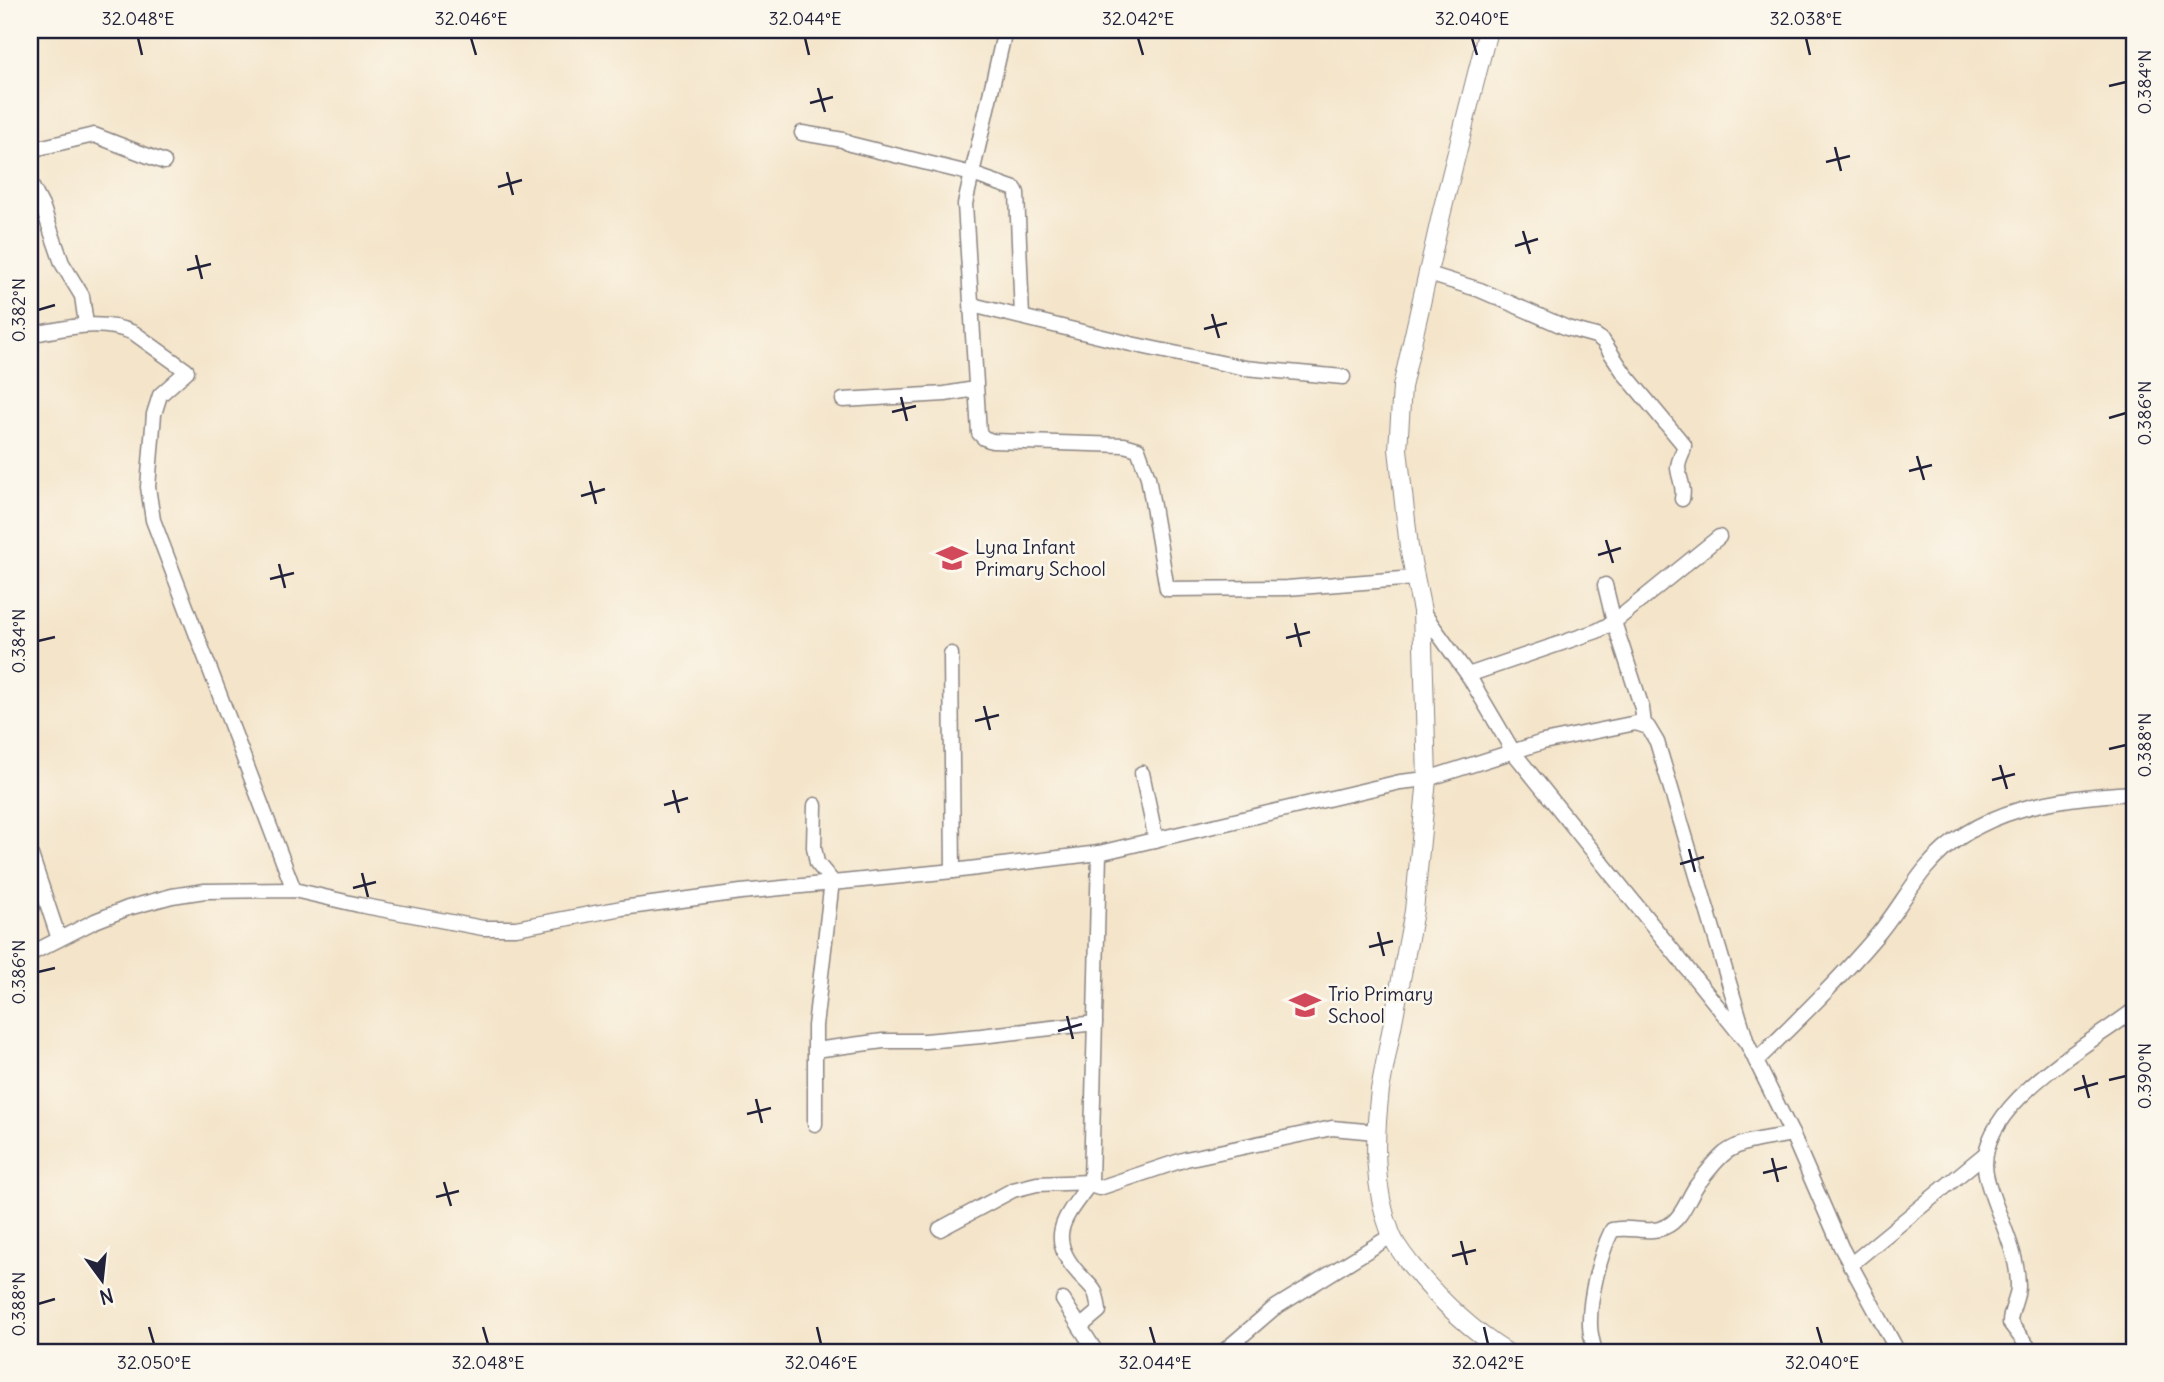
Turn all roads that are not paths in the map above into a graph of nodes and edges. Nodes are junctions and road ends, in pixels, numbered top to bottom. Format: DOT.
graph roads {
  1 [pos="1005,30"];
  2 [pos="1488,30"];
  3 [pos="802,133"];
  4 [pos="30,150"];
  5 [pos="164,162"];
  6 [pos="972,174"];
  7 [pos="30,183"];
  8 [pos="1429,274"];
  9 [pos="972,305"];
  10 [pos="1022,317"];
  11 [pos="86,324"];
  12 [pos="30,335"];
  13 [pos="1343,377"];
  14 [pos="975,389"];
  15 [pos="843,400"];
  16 [pos="1682,499"];
  17 [pos="1719,537"];
  18 [pos="1415,578"];
  19 [pos="1605,584"];
  20 [pos="1422,611"];
  21 [pos="1614,622"];
  22 [pos="951,654"];
  23 [pos="1468,675"];
  24 [pos="1644,724"];
  25 [pos="1514,753"];
  26 [pos="1142,773"];
  27 [pos="1427,779"];
  28 [pos="2134,793"];
  29 [pos="815,805"];
  30 [pos="1156,840"];
  31 [pos="30,852"];
  32 [pos="1099,853"];
  33 [pos="953,871"];
  34 [pos="832,881"];
  35 [pos="295,890"];
  36 [pos="59,939"];
  37 [pos="30,954"];
  38 [pos="2134,1010"];
  39 [pos="1095,1023"];
  40 [pos="1747,1043"];
  41 [pos="815,1050"];
  42 [pos="1756,1062"];
  43 [pos="815,1124"];
  44 [pos="1376,1132"];
  45 [pos="1792,1134"];
  46 [pos="1985,1154"];
  47 [pos="1091,1182"];
  48 [pos="940,1229"];
  49 [pos="1391,1236"];
  50 [pos="1850,1265"];
  51 [pos="1063,1300"];
  52 [pos="1080,1327"];
  53 [pos="1096,1352"];
  54 [pos="1223,1352"];
  55 [pos="1506,1352"];
  56 [pos="1595,1352"];
  57 [pos="1898,1352"];
  58 [pos="2032,1352"];
  1 -- 6 [label="street"];
  2 -- 8 [label="main road"];
  3 -- 6 [label="street"];
  4 -- 5 [label="street"];
  6 -- 9 [label="street"];
  6 -- 10 [label="street"];
  7 -- 11 [label="street"];
  8 -- 16 [label="street"];
  8 -- 18 [label="main road"];
  9 -- 10 [label="street"];
  9 -- 14 [label="street"];
  10 -- 13 [label="street"];
  11 -- 12 [label="street"];
  11 -- 35 [label="street"];
  14 -- 15 [label="street"];
  14 -- 18 [label="street"];
  17 -- 21 [label="street"];
  18 -- 20 [label="main road"];
  19 -- 21 [label="street"];
  20 -- 23 [label="street"];
  20 -- 27 [label="main road"];
  21 -- 23 [label="street"];
  21 -- 24 [label="street"];
  22 -- 33 [label="street"];
  23 -- 25 [label="street"];
  24 -- 25 [label="street"];
  24 -- 40 [label="street"];
  25 -- 27 [label="street"];
  25 -- 40 [label="street"];
  26 -- 30 [label="street"];
  27 -- 30 [label="street"];
  27 -- 44 [label="main road"];
  28 -- 42 [label="street"];
  29 -- 34 [label="street"];
  30 -- 32 [label="street"];
  31 -- 36 [label="street"];
  32 -- 33 [label="street"];
  32 -- 39 [label="street"];
  33 -- 34 [label="street"];
  34 -- 35 [label="street"];
  34 -- 41 [label="street"];
  35 -- 36 [label="street"];
  36 -- 37 [label="street"];
  38 -- 46 [label="street"];
  39 -- 41 [label="street"];
  39 -- 47 [label="street"];
  40 -- 42 [label="street"];
  41 -- 43 [label="street"];
  42 -- 45 [label="street"];
  44 -- 47 [label="street"];
  44 -- 49 [label="main road"];
  45 -- 50 [label="street"];
  45 -- 56 [label="street"];
  46 -- 50 [label="street"];
  46 -- 58 [label="street"];
  47 -- 48 [label="street"];
  47 -- 52 [label="street"];
  49 -- 54 [label="street"];
  49 -- 55 [label="main road"];
  50 -- 57 [label="street"];
  51 -- 52 [label="street"];
  52 -- 53 [label="street"];
}
